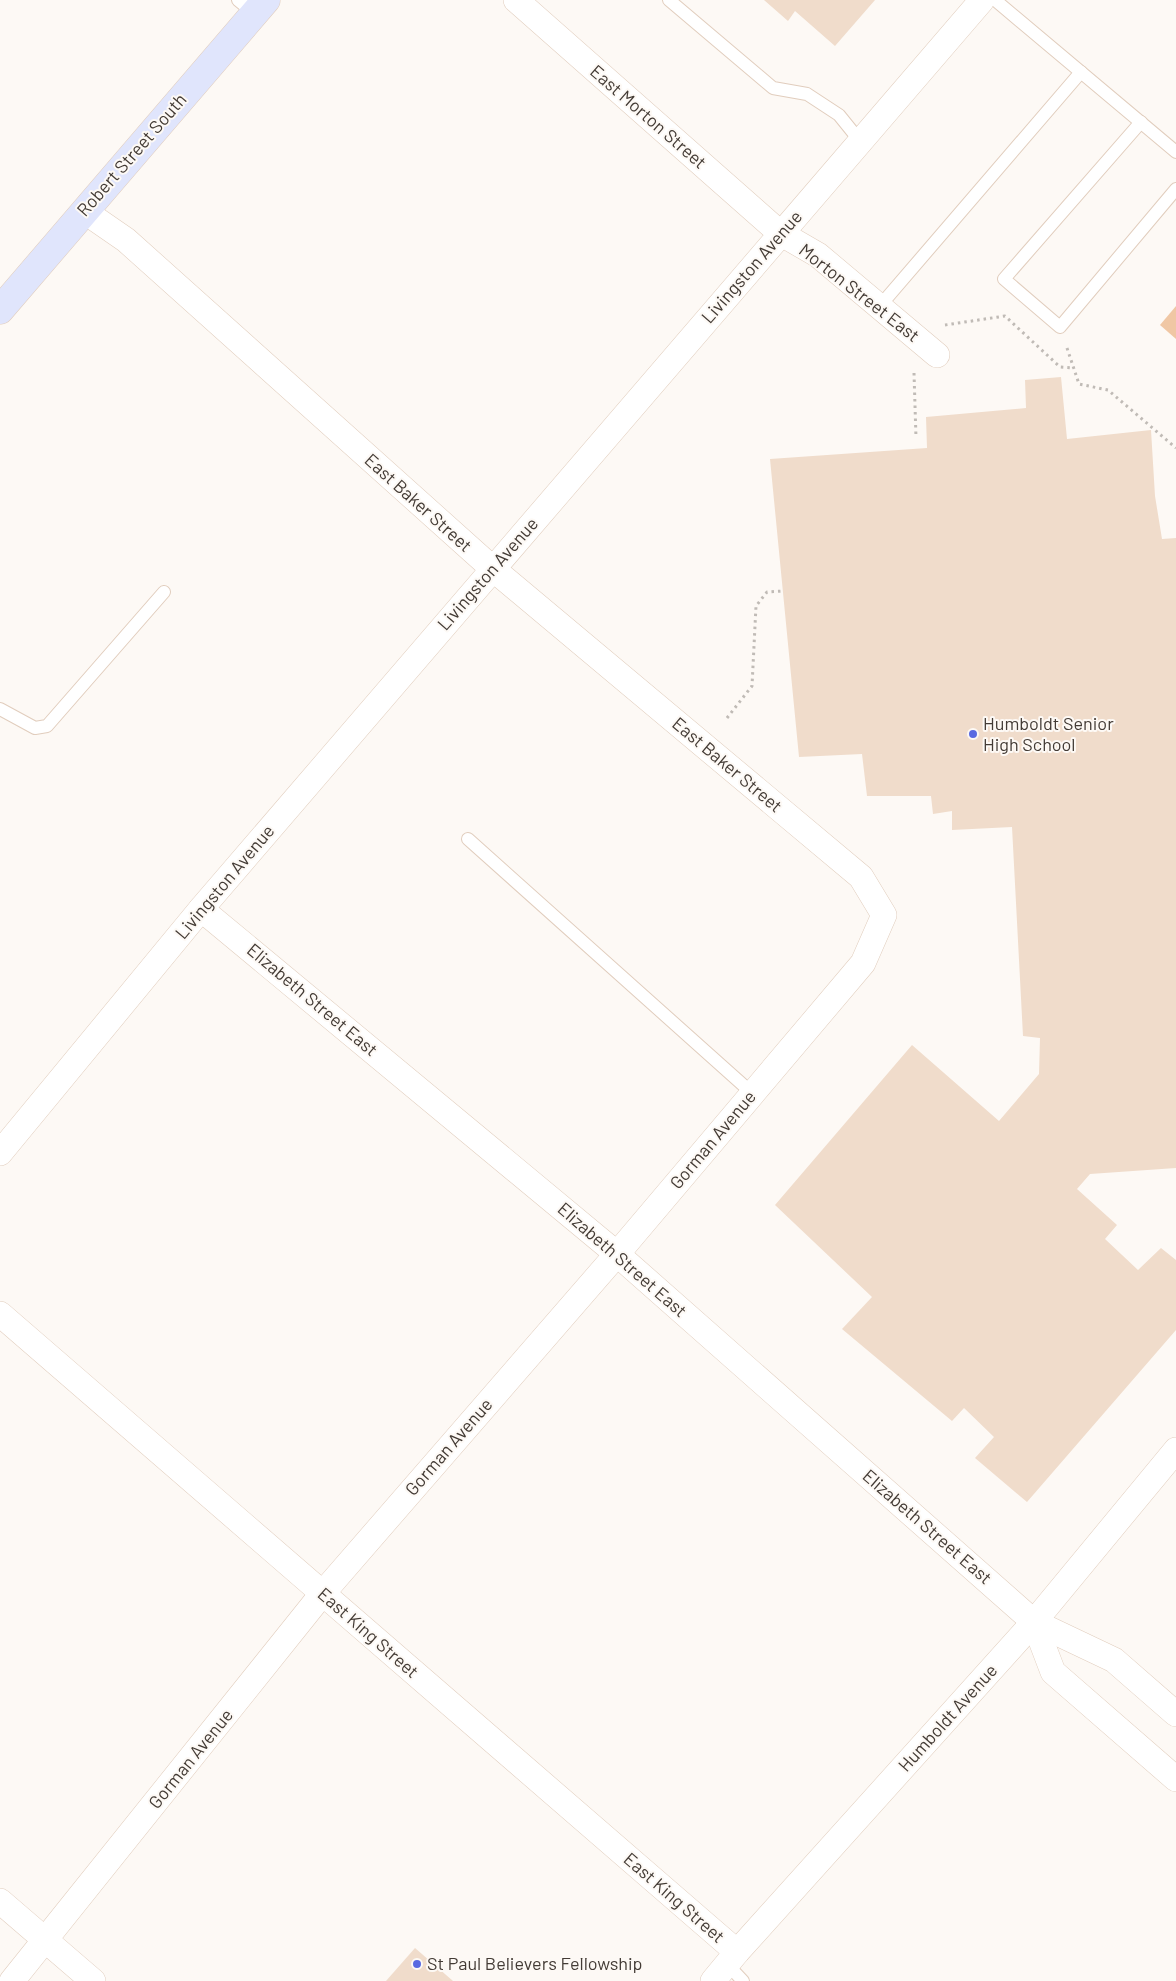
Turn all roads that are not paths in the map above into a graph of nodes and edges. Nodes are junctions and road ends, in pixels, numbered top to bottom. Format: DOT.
graph roads {
  1 [pos="516,0"];
  2 [pos="670,0"];
  3 [pos="982,0"];
  4 [pos="995,0"];
  5 [pos="252,4"];
  6 [pos="1081,72"];
  7 [pos="1141,122"];
  8 [pos="860,141"];
  9 [pos="1176,152"];
  10 [pos="1176,189"];
  11 [pos="84,211"];
  12 [pos="780,233"];
  13 [pos="879,307"];
  14 [pos="0,310"];
  15 [pos="937,355"];
  16 [pos="493,570"];
  17 [pos="164,592"];
  18 [pos="0,709"];
  19 [pos="468,839"];
  20 [pos="201,909"];
  21 [pos="884,915"];
  22 [pos="752,1093"];
  23 [pos="0,1153"];
  24 [pos="617,1254"];
  25 [pos="0,1314"];
  26 [pos="1176,1450"];
  27 [pos="322,1594"];
  28 [pos="1034,1622"];
  29 [pos="1176,1714"];
  30 [pos="1176,1779"];
  31 [pos="0,1901"];
  32 [pos="46,1941"];
  33 [pos="730,1970"];
  34 [pos="12,1981"];
  35 [pos="93,1981"];
  1 -- 12 [label="street, East Morton Street"];
  2 -- 8 [label="lane"];
  3 -- 8 [label="street, Livingston Avenue"];
  4 -- 6 [label="lane"];
  5 -- 11 [label="main road, Robert Street South"];
  6 -- 7 [label="lane"];
  6 -- 13 [label="lane"];
  7 -- 9 [label="lane"];
  7 -- 10 [label="lane"];
  8 -- 12 [label="street, Livingston Avenue"];
  11 -- 14 [label="main road, Robert Street South"];
  11 -- 16 [label="street, East Baker Street"];
  12 -- 13 [label="street, Morton Street East"];
  12 -- 16 [label="street, Livingston Avenue"];
  13 -- 15 [label="street, Morton Street East"];
  16 -- 20 [label="street, Livingston Avenue"];
  16 -- 21 [label="street, East Baker Street"];
  17 -- 18 [label="lane"];
  19 -- 22 [label="lane"];
  20 -- 23 [label="street, Livingston Avenue"];
  20 -- 24 [label="street, Elizabeth Street East"];
  21 -- 22 [label="street, Gorman Avenue"];
  22 -- 24 [label="street, Gorman Avenue"];
  24 -- 27 [label="street, Gorman Avenue"];
  24 -- 28 [label="street, Elizabeth Street East"];
  25 -- 27 [label="street, East King Street"];
  26 -- 28 [label="street, Humboldt Avenue"];
  27 -- 32 [label="street, Gorman Avenue"];
  27 -- 33 [label="street, East King Street"];
  28 -- 29 [label="street, Elizabeth Street East"];
  28 -- 30 [label="street, Elizabeth Street East"];
  28 -- 33 [label="street, Humboldt Avenue"];
  31 -- 32 [label="street"];
  32 -- 34 [label="street, Gorman Avenue"];
  32 -- 35 [label="street"];
}
